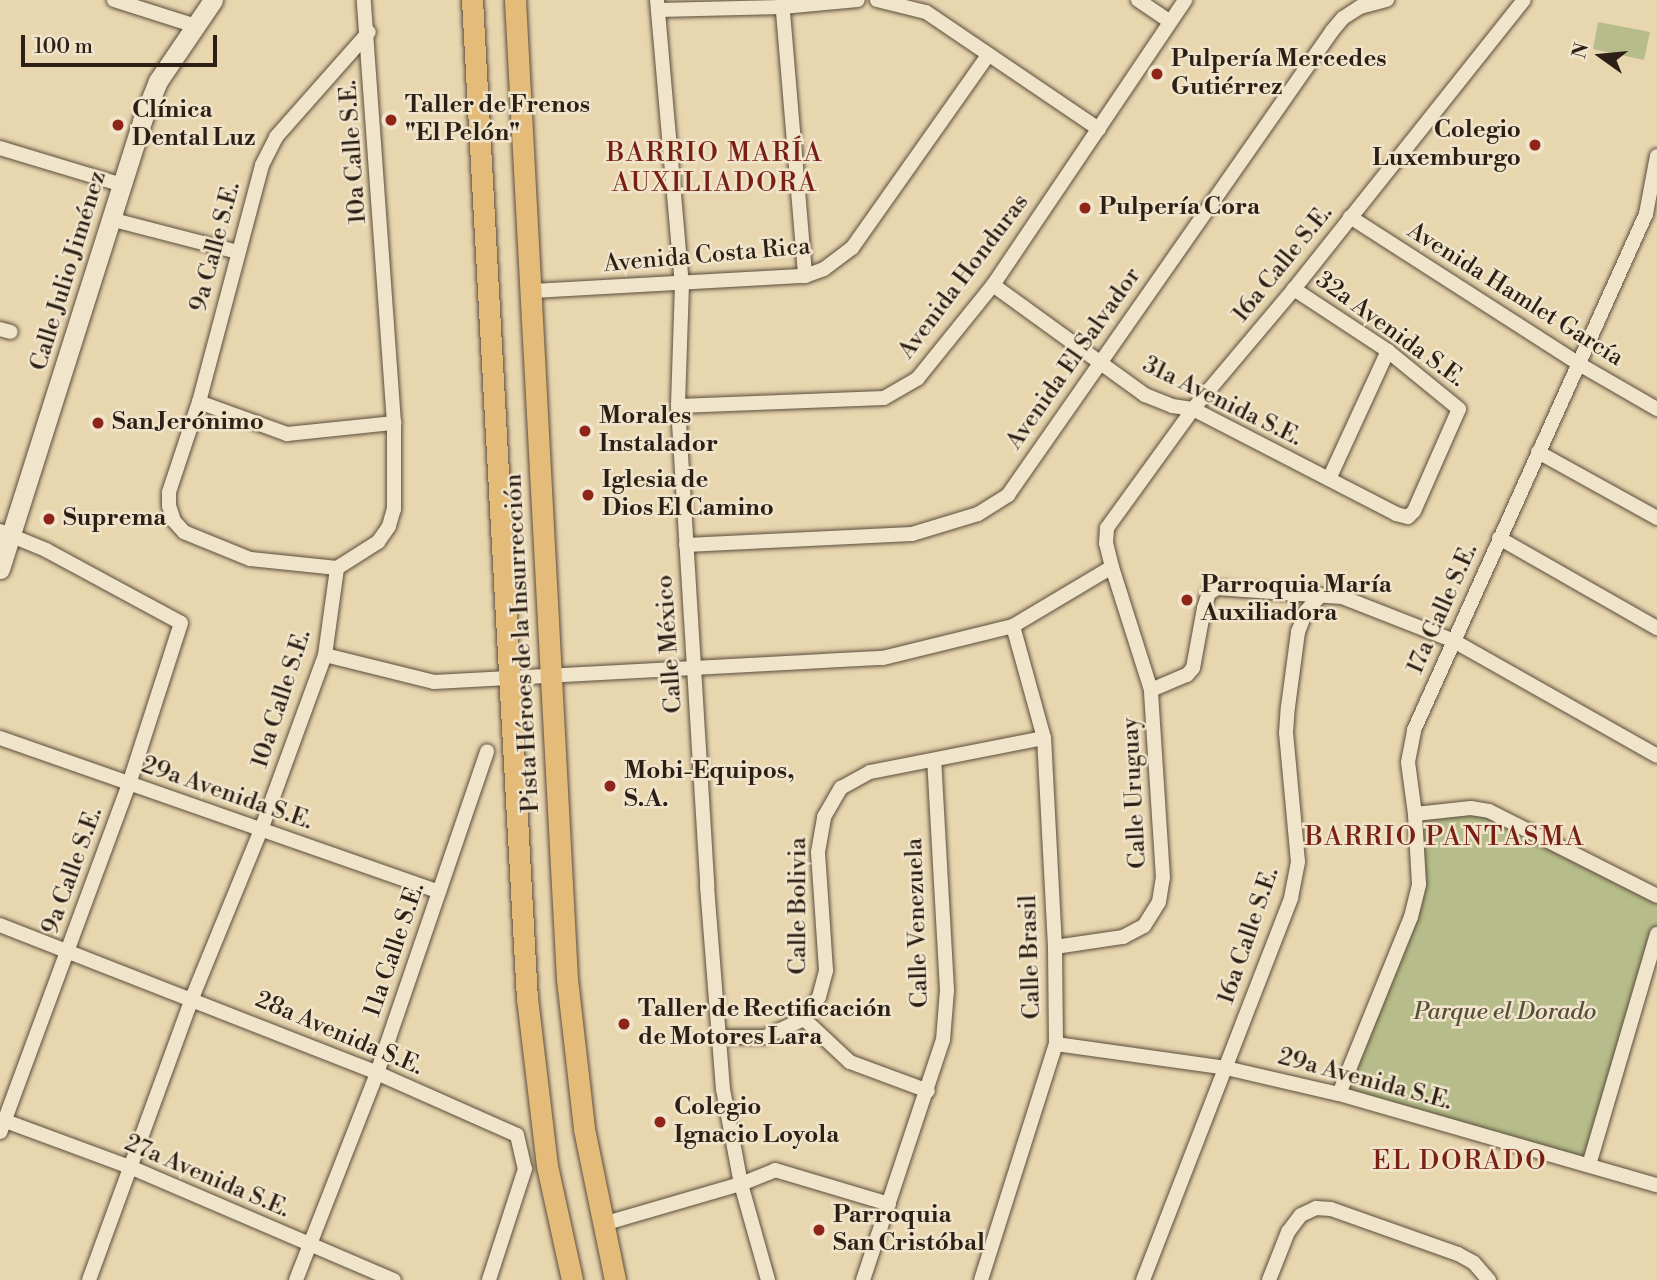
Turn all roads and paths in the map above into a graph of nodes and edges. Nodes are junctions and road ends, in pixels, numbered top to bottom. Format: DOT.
graph roads {
  1 [pos="114,0"];
  2 [pos="213,0"];
  3 [pos="365,0"];
  4 [pos="472,0"];
  5 [pos="515,0"];
  6 [pos="858,0"];
  7 [pos="877,0"];
  8 [pos="1138,0"];
  9 [pos="1185,0"];
  10 [pos="1387,0"];
  11 [pos="1524,0"];
  12 [pos="1355,3"];
  13 [pos="782,4"];
  14 [pos="149,5"];
  15 [pos="657,5"];
  16 [pos="1168,22"];
  17 [pos="194,25"];
  18 [pos="369,32"];
  19 [pos="988,55"];
  20 [pos="1099,129"];
  21 [pos="0,148"];
  22 [pos="1657,156"];
  23 [pos="119,184"];
  24 [pos="1350,217"];
  25 [pos="110,219"];
  26 [pos="238,252"];
  27 [pos="805,276"];
  28 [pos="682,284"];
  29 [pos="993,285"];
  30 [pos="1294,289"];
  31 [pos="533,292"];
  32 [pos="1388,351"];
  33 [pos="1101,363"];
  34 [pos="1579,364"];
  35 [pos="199,402"];
  36 [pos="678,406"];
  37 [pos="1657,409"];
  38 [pos="1192,410"];
  39 [pos="394,423"];
  40 [pos="1538,452"];
  41 [pos="1329,479"];
  42 [pos="1408,517"];
  43 [pos="1657,518"];
  44 [pos="6,533"];
  45 [pos="1499,538"];
  46 [pos="686,545"];
  47 [pos="1112,566"];
  48 [pos="337,568"];
  49 [pos="0,569"];
  50 [pos="1319,597"];
  51 [pos="1013,626"];
  52 [pos="1657,628"];
  53 [pos="1454,641"];
  54 [pos="325,655"];
  55 [pos="695,667"];
  56 [pos="553,677"];
  57 [pos="509,679"];
  58 [pos="1151,690"];
  59 [pos="0,738"];
  60 [pos="1044,738"];
  61 [pos="487,751"];
  62 [pos="1657,755"];
  63 [pos="934,761"];
  64 [pos="129,784"];
  65 [pos="1415,814"];
  66 [pos="261,831"];
  67 [pos="439,892"];
  68 [pos="1657,896"];
  69 [pos="0,925"];
  70 [pos="1657,934"];
  71 [pos="1055,947"];
  72 [pos="68,949"];
  73 [pos="192,998"];
  74 [pos="804,1019"];
  75 [pos="719,1037"];
  76 [pos="1056,1044"];
  77 [pos="1226,1068"];
  78 [pos="377,1073"];
  79 [pos="928,1091"];
  80 [pos="1339,1094"];
  81 [pos="1,1124"];
  82 [pos="1589,1165"];
  83 [pos="130,1167"];
  84 [pos="741,1184"];
  85 [pos="1657,1185"];
  86 [pos="889,1204"];
  87 [pos="603,1224"];
  88 [pos="309,1246"];
  89 [pos="89,1280"];
  90 [pos="296,1280"];
  91 [pos="394,1280"];
  92 [pos="489,1280"];
  93 [pos="572,1280"];
  94 [pos="615,1280"];
  95 [pos="768,1280"];
  96 [pos="863,1280"];
  97 [pos="981,1280"];
  98 [pos="1143,1280"];
  99 [pos="1269,1280"];
  100 [pos="1489,1280"];
  1 -- 14 [label="street"];
  2 -- 17 [label="main road, Calle Julio Jiménez"];
  3 -- 18 [label="street, 10a Calle S.E."];
  4 -- 57 [label="main road, Pista Héroes de la Insurrección"];
  5 -- 31 [label="main road, Pista Héroes de la Insurrección"];
  6 -- 13 [label="street"];
  7 -- 19 [label="street"];
  8 -- 16 [label="street"];
  9 -- 16 [label="street, Avenida Honduras"];
  10 -- 12 [label="street, Avenida El Salvador"];
  11 -- 24 [label="street, 16a Calle S.E."];
  12 -- 33 [label="street, Avenida El Salvador"];
  13 -- 15 [label="street"];
  13 -- 27 [label="street"];
  14 -- 17 [label="street"];
  15 -- 28 [label="street, Calle México"];
  16 -- 20 [label="street, Avenida Honduras"];
  17 -- 23 [label="main road, Calle Julio Jiménez"];
  18 -- 26 [label="street, 9a Calle S.E."];
  18 -- 39 [label="street, 10a Calle S.E."];
  19 -- 20 [label="street"];
  19 -- 27 [label="street, Avenida Costa Rica"];
  20 -- 29 [label="street, Avenida Honduras"];
  21 -- 23 [label="street"];
  22 -- 34 [label="street, 17a Calle S.E."];
  23 -- 25 [label="main road, Calle Julio Jiménez"];
  24 -- 30 [label="street, 16a Calle S.E."];
  24 -- 34 [label="street, Avenida Hamlet García"];
  25 -- 26 [label="street"];
  25 -- 44 [label="main road, Calle Julio Jiménez"];
  26 -- 35 [label="street, 9a Calle S.E."];
  27 -- 28 [label="street, Avenida Costa Rica"];
  28 -- 31 [label="street, Avenida Costa Rica"];
  28 -- 36 [label="street, Calle México"];
  29 -- 33 [label="street, 31a Avenida S.E."];
  29 -- 36 [label="street, Avenida Honduras"];
  30 -- 32 [label="street, 32a Avenida S.E."];
  30 -- 38 [label="street, 16a Calle S.E."];
  31 -- 56 [label="main road, Pista Héroes de la Insurrección"];
  32 -- 41 [label="street"];
  32 -- 42 [label="street, 32a Avenida S.E."];
  33 -- 38 [label="street, 31a Avenida S.E."];
  33 -- 46 [label="street, Avenida El Salvador"];
  34 -- 37 [label="street, Avenida Hamlet García"];
  34 -- 40 [label="street, 17a Calle S.E."];
  35 -- 39 [label="street"];
  35 -- 48 [label="street, 9a Calle S.E."];
  36 -- 46 [label="street, Calle México"];
  38 -- 41 [label="street, 31a Avenida S.E."];
  38 -- 47 [label="street, 16a Calle S.E."];
  39 -- 48 [label="street, 10a Calle S.E."];
  40 -- 43 [label="street"];
  40 -- 45 [label="street, 17a Calle S.E."];
  41 -- 42 [label="street, 31a Avenida S.E."];
  44 -- 49 [label="main road, Calle Julio Jiménez"];
  44 -- 64 [label="street, 9a Calle S.E."];
  45 -- 52 [label="street"];
  45 -- 53 [label="street, 17a Calle S.E."];
  46 -- 55 [label="street, Calle México"];
  47 -- 51 [label="street"];
  47 -- 58 [label="street, Calle Uruguay"];
  48 -- 54 [label="street, 10a Calle S.E."];
  50 -- 53 [label="street"];
  50 -- 58 [label="street"];
  50 -- 77 [label="street, 16a Calle S.E."];
  51 -- 55 [label="street"];
  51 -- 60 [label="street, Calle Brasil"];
  53 -- 62 [label="street"];
  53 -- 65 [label="street, 17a Calle S.E."];
  54 -- 57 [label="street"];
  54 -- 66 [label="street, 10a Calle S.E."];
  55 -- 56 [label="street"];
  55 -- 75 [label="street, Calle México"];
  56 -- 57 [label="street"];
  56 -- 87 [label="main road, Pista Héroes de la Insurrección"];
  57 -- 93 [label="main road, Pista Héroes de la Insurrección"];
  58 -- 71 [label="street, Calle Uruguay"];
  59 -- 64 [label="street, 29a Avenida S.E."];
  60 -- 63 [label="street, Calle Bolivia"];
  60 -- 71 [label="street, Calle Brasil"];
  61 -- 67 [label="street, 11a Calle S.E."];
  63 -- 74 [label="street, Calle Bolivia"];
  63 -- 79 [label="street, Calle Venezuela"];
  64 -- 66 [label="street, 29a Avenida S.E."];
  64 -- 72 [label="street, 9a Calle S.E."];
  65 -- 68 [label="street"];
  65 -- 80 [label="street, 17a Calle S.E."];
  66 -- 67 [label="street, 29a Avenida S.E."];
  66 -- 73 [label="street, 10a Calle S.E."];
  67 -- 78 [label="street, 11a Calle S.E."];
  69 -- 72 [label="street, 28a Avenida S.E."];
  70 -- 82 [label="street"];
  71 -- 76 [label="street, Calle Brasil"];
  72 -- 73 [label="street, 28a Avenida S.E."];
  72 -- 81 [label="street, 9a Calle S.E."];
  73 -- 78 [label="street, 28a Avenida S.E."];
  73 -- 83 [label="street, 10a Calle S.E."];
  74 -- 75 [label="street"];
  74 -- 79 [label="street"];
  75 -- 84 [label="street, Calle México"];
  76 -- 77 [label="street, 29a Avenida S.E."];
  76 -- 97 [label="street, Calle Brasil"];
  77 -- 80 [label="street, 29a Avenida S.E."];
  77 -- 98 [label="street, 16a Calle S.E."];
  78 -- 88 [label="street, 11a Calle S.E."];
  78 -- 92 [label="street, 28a Avenida S.E."];
  79 -- 86 [label="street, Calle Venezuela"];
  80 -- 82 [label="street, 29a Avenida S.E."];
  81 -- 83 [label="street, 27a Avenida S.E."];
  82 -- 85 [label="street, 29a Avenida S.E."];
  83 -- 88 [label="street, 27a Avenida S.E."];
  83 -- 89 [label="street, 10a Calle S.E."];
  84 -- 86 [label="street"];
  84 -- 87 [label="street"];
  84 -- 95 [label="street, Calle México"];
  86 -- 96 [label="street, Calle Venezuela"];
  87 -- 94 [label="main road, Pista Héroes de la Insurrección"];
  88 -- 90 [label="street, 11a Calle S.E."];
  88 -- 91 [label="street, 27a Avenida S.E."];
  99 -- 100 [label="street"];
}
